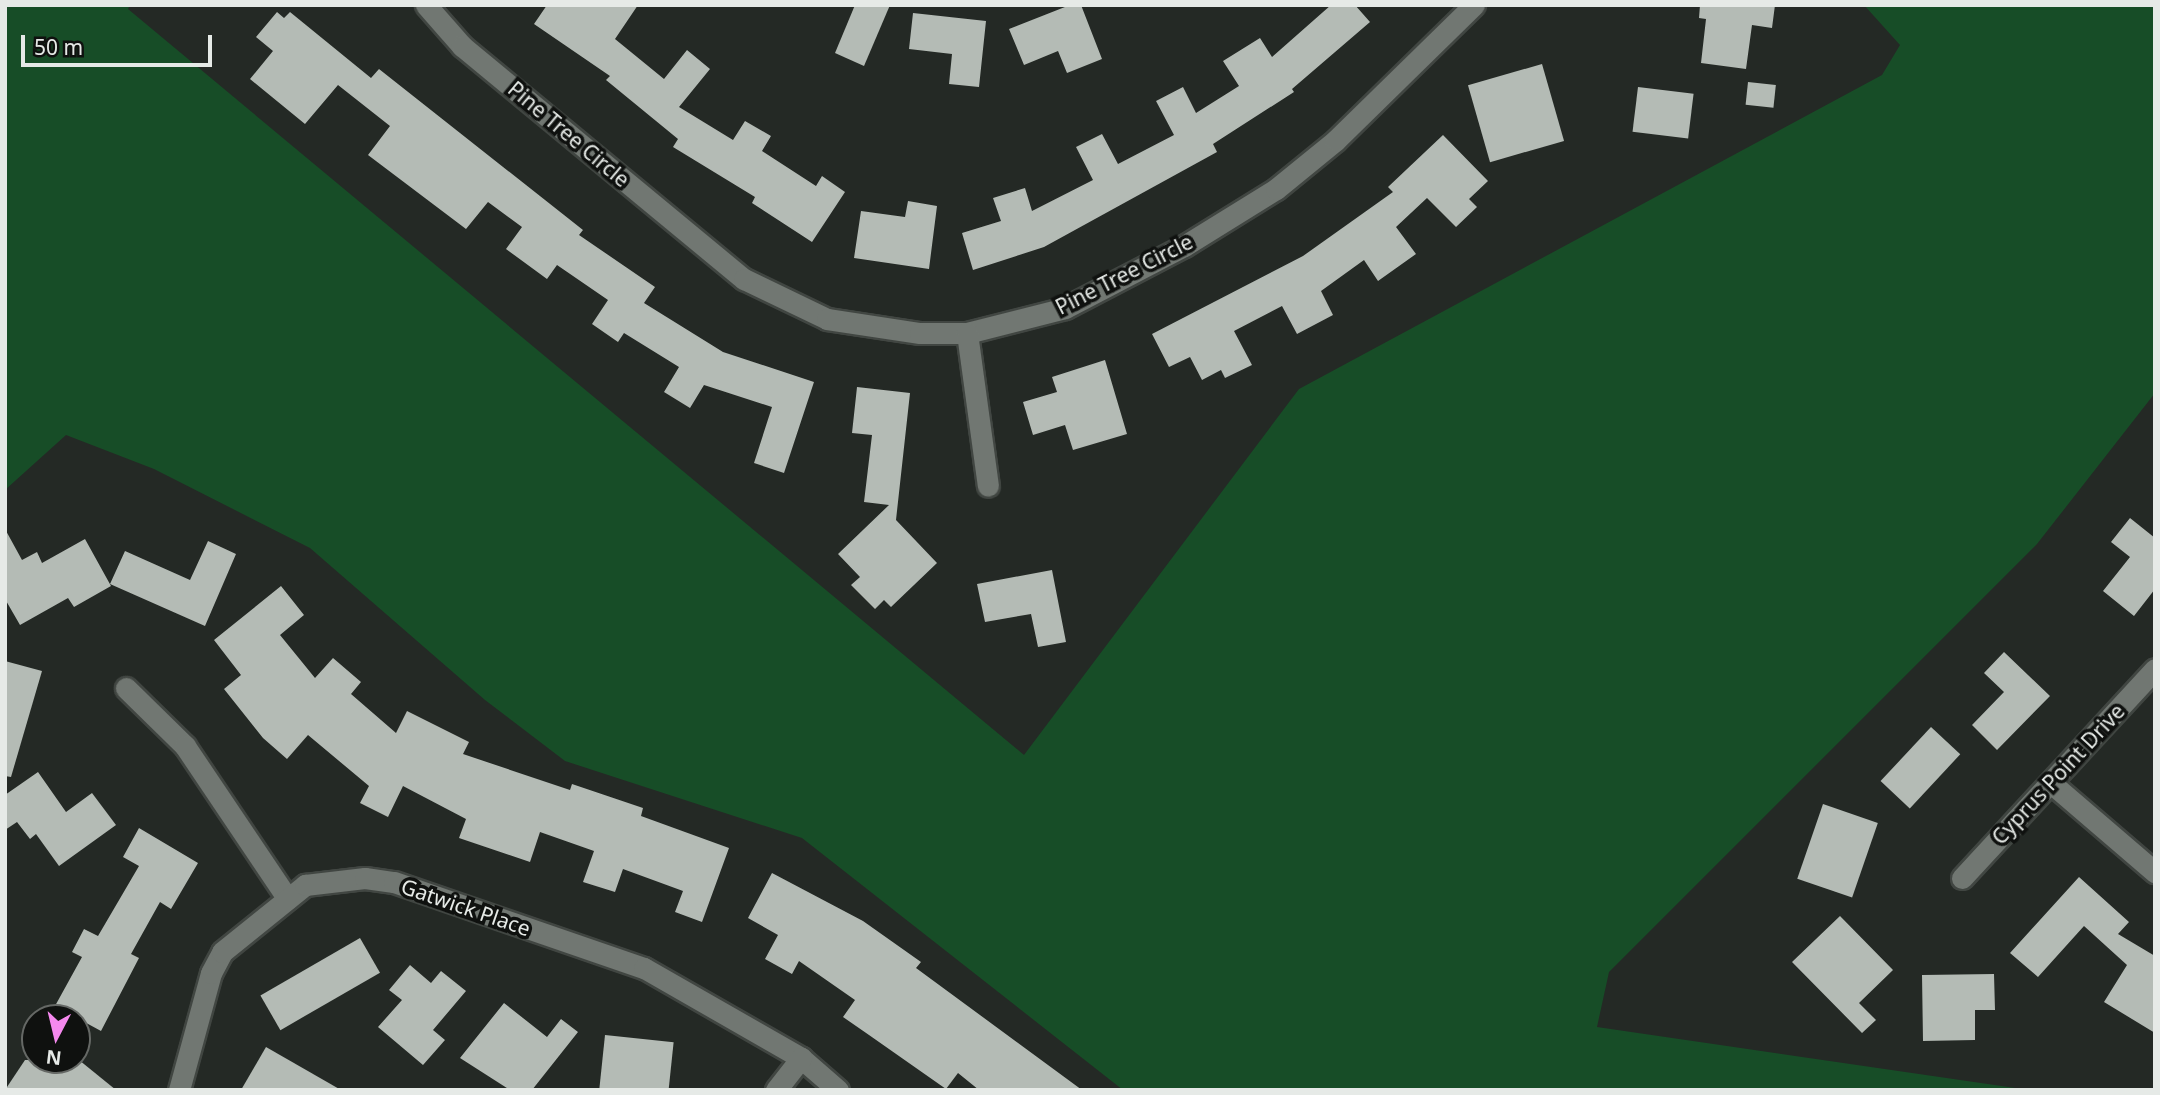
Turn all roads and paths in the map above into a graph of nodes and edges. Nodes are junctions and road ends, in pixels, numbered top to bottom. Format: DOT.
graph roads {
  1 [pos="426,5"];
  2 [pos="1474,5"];
  3 [pos="967,333"];
  4 [pos="988,486"];
  5 [pos="2155,669"];
  6 [pos="126,688"];
  7 [pos="2051,783"];
  8 [pos="2155,872"];
  9 [pos="1962,878"];
  10 [pos="288,899"];
  11 [pos="802,1058"];
  12 [pos="179,1090"];
  13 [pos="776,1090"];
  14 [pos="838,1090"];
  1 -- 3 [label="street, Pine Tree Circle"];
  2 -- 3 [label="street, Pine Tree Circle"];
  3 -- 4 [label="street"];
  5 -- 7 [label="street, Cyprus Point Drive"];
  6 -- 10 [label="street"];
  7 -- 8 [label="street"];
  7 -- 9 [label="street, Cyprus Point Drive"];
  10 -- 11 [label="street, Gatwick Place"];
  10 -- 12 [label="street, Gatwick Place"];
  11 -- 13 [label="street"];
  11 -- 14 [label="street, Gatwick Place"];
}
